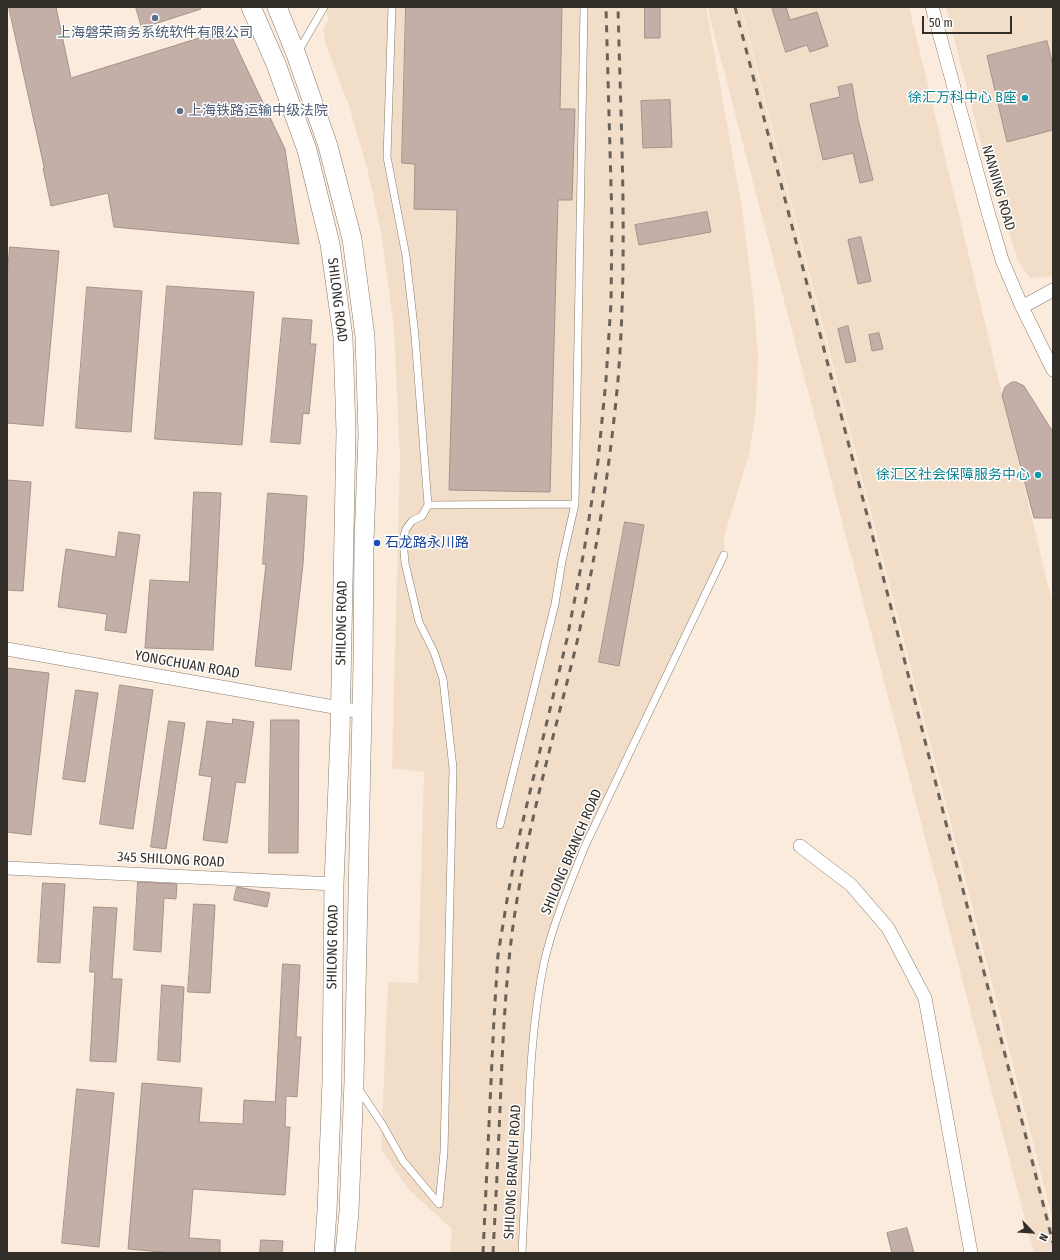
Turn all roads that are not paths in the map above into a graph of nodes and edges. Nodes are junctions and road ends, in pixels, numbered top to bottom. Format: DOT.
graph roads {
  1 [pos="251,7"];
  2 [pos="277,7"];
  3 [pos="324,7"];
  4 [pos="392,7"];
  5 [pos="584,7"];
  6 [pos="932,7"];
  7 [pos="296,54"];
  8 [pos="1053,290"];
  9 [pos="1022,307"];
  10 [pos="1053,370"];
  11 [pos="575,504"];
  12 [pos="428,505"];
  13 [pos="724,555"];
  14 [pos="7,649"];
  15 [pos="340,708"];
  16 [pos="362,712"];
  17 [pos="500,825"];
  18 [pos="800,846"];
  19 [pos="7,868"];
  20 [pos="334,884"];
  21 [pos="354,1081"];
  22 [pos="324,1253"];
  23 [pos="345,1253"];
  24 [pos="522,1253"];
  25 [pos="971,1253"];
  1 -- 15 [label="main road, SHILONG ROAD"];
  2 -- 7 [label="main road, SHILONG ROAD"];
  3 -- 7 [label="lane"];
  4 -- 12 [label="lane"];
  5 -- 11 [label="lane"];
  6 -- 9 [label="street, NANNING ROAD"];
  7 -- 16 [label="main road, SHILONG ROAD"];
  8 -- 9 [label="street"];
  9 -- 10 [label="street, NANNING ROAD"];
  11 -- 12 [label="lane"];
  11 -- 17 [label="lane"];
  12 -- 21 [label="lane"];
  13 -- 24 [label="lane, SHILONG BRANCH ROAD"];
  14 -- 15 [label="street, YONGCHUAN ROAD"];
  15 -- 16 [label="street, YONGCHUAN ROAD"];
  15 -- 20 [label="main road, SHILONG ROAD"];
  16 -- 21 [label="main road, SHILONG ROAD"];
  18 -- 25 [label="street"];
  19 -- 20 [label="street, 345 SHILONG ROAD"];
  20 -- 22 [label="main road, SHILONG ROAD"];
  21 -- 23 [label="main road, SHILONG ROAD"];
}
